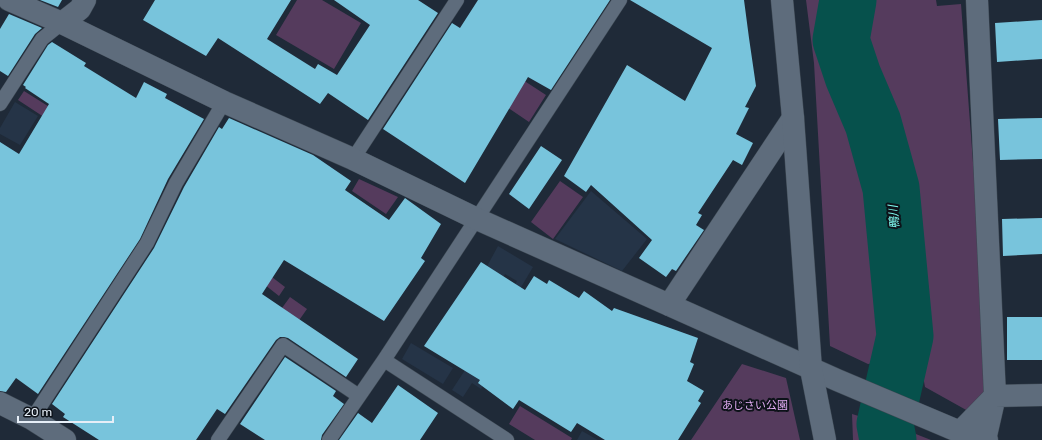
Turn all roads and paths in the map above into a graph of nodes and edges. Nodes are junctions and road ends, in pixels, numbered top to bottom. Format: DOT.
graph roads {
  1 [pos="9,0"];
  2 [pos="85,0"];
  3 [pos="620,0"];
  4 [pos="782,0"];
  5 [pos="977,0"];
  6 [pos="454,1"];
  7 [pos="62,23"];
  8 [pos="224,102"];
  9 [pos="0,104"];
  10 [pos="793,118"];
  11 [pos="354,159"];
  12 [pos="477,219"];
  13 [pos="668,305"];
  14 [pos="384,360"];
  15 [pos="811,369"];
  16 [pos="1042,395"];
  17 [pos="359,396"];
  18 [pos="995,396"];
  19 [pos="0,403"];
  20 [pos="32,419"];
  21 [pos="960,432"];
  22 [pos="65,440"];
  23 [pos="218,440"];
  24 [pos="329,440"];
  25 [pos="507,440"];
  26 [pos="825,440"];
  27 [pos="986,440"];
  1 -- 7 [label="street"];
  2 -- 7 [label="street"];
  3 -- 12 [label="lane"];
  4 -- 10 [label="street"];
  5 -- 18 [label="street"];
  6 -- 11 [label="lane"];
  7 -- 8 [label="street"];
  7 -- 9 [label="lane"];
  8 -- 11 [label="street"];
  8 -- 20 [label="lane"];
  10 -- 13 [label="street"];
  10 -- 15 [label="street"];
  11 -- 12 [label="street"];
  12 -- 13 [label="street"];
  12 -- 14 [label="lane"];
  13 -- 15 [label="street"];
  14 -- 17 [label="lane"];
  14 -- 25 [label="lane"];
  15 -- 21 [label="street"];
  15 -- 26 [label="street"];
  16 -- 18 [label="street"];
  17 -- 23 [label="lane"];
  17 -- 24 [label="lane"];
  18 -- 21 [label="street"];
  18 -- 27 [label="street"];
  19 -- 20 [label="street"];
  20 -- 22 [label="street"];
  21 -- 27 [label="street"];
}
